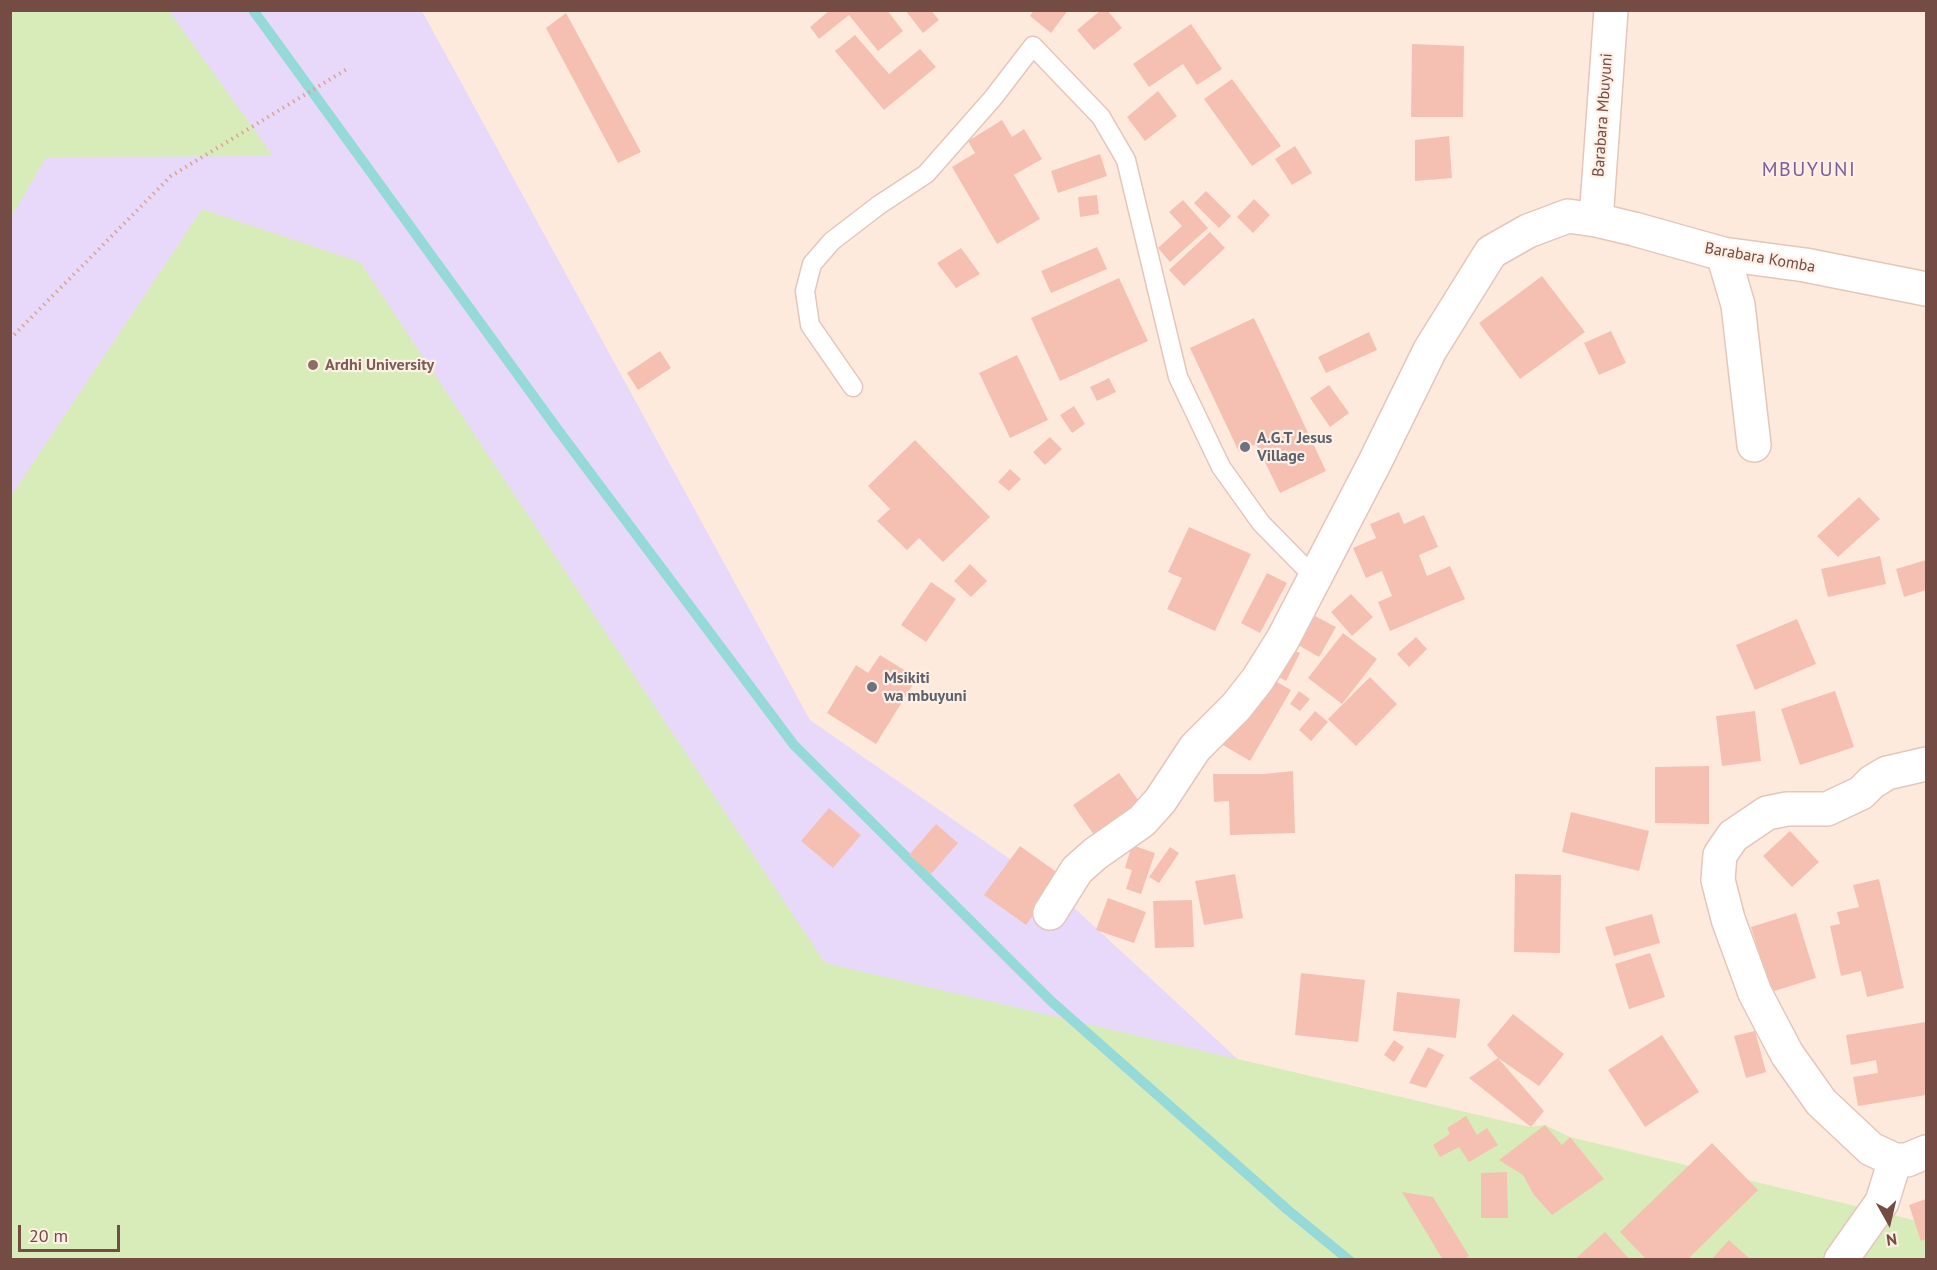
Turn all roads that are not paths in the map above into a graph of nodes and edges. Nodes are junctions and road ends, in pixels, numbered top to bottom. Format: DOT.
graph roads {
  1 [pos="1611,10"];
  2 [pos="1596,220"];
  3 [pos="1723,254"];
  4 [pos="1926,289"];
  5 [pos="854,387"];
  6 [pos="1754,445"];
  7 [pos="1314,577"];
  8 [pos="1926,764"];
  9 [pos="1050,913"];
  10 [pos="1926,1152"];
  11 [pos="1895,1160"];
  12 [pos="1841,1260"];
  1 -- 2 [label="street, Barabara Mbuyuni"];
  2 -- 3 [label="street, Barabara Komba"];
  2 -- 7 [label="street, Barabara Komba"];
  3 -- 4 [label="street, Barabara Komba"];
  3 -- 6 [label="street"];
  5 -- 7 [label="lane"];
  7 -- 9 [label="street, Barabara Komba"];
  8 -- 11 [label="street"];
  10 -- 11 [label="street"];
  11 -- 12 [label="street"];
}
